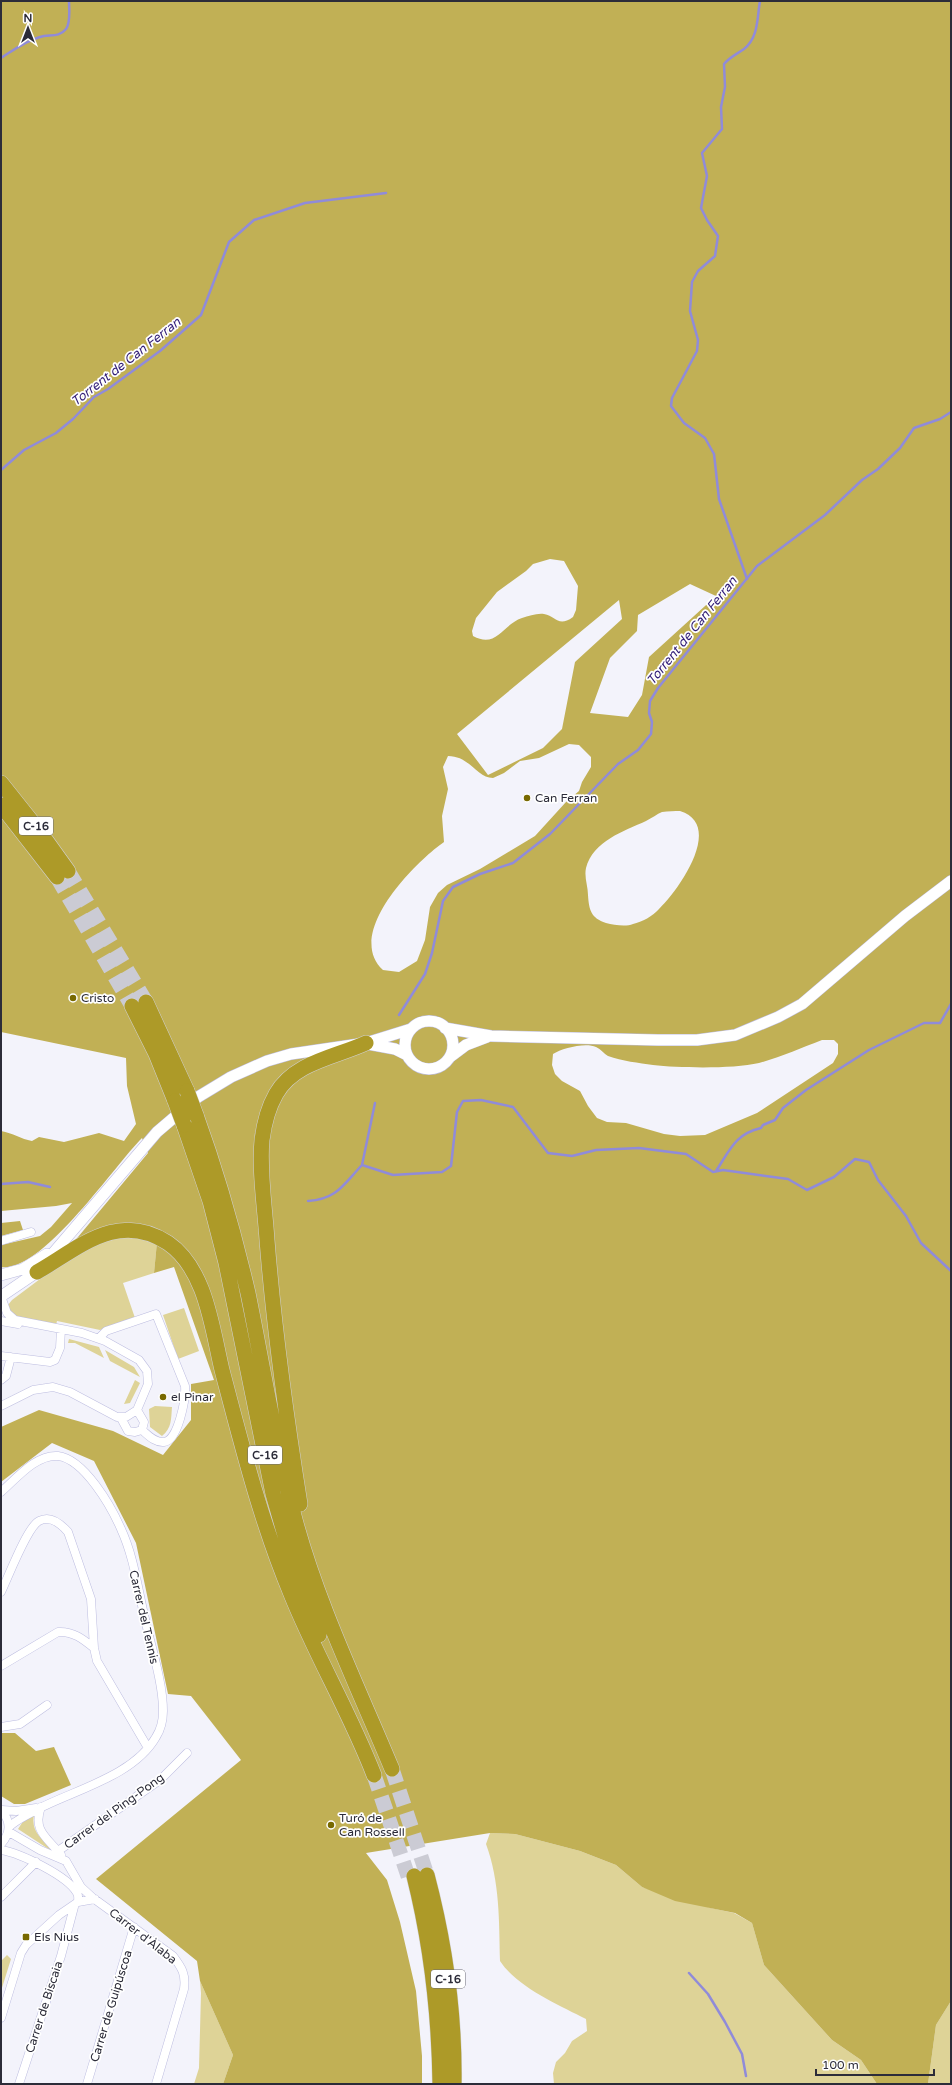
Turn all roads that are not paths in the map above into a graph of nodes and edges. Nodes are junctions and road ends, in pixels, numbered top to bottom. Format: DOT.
graph roads {
  1 [pos="1,784"];
  2 [pos="1,805"];
  3 [pos="951,881"];
  4 [pos="445,1028"];
  5 [pos="411,1029"];
  6 [pos="491,1036"];
  7 [pos="366,1044"];
  8 [pos="407,1055"];
  9 [pos="450,1057"];
  10 [pos="31,1232"];
  11 [pos="1,1241"];
  12 [pos="56,1248"];
  13 [pos="37,1272"];
  14 [pos="1,1275"];
  15 [pos="1,1284"];
  16 [pos="2,1299"];
  17 [pos="1,1322"];
  18 [pos="32,1324"];
  19 [pos="61,1329"];
  20 [pos="98,1338"];
  21 [pos="1,1356"];
  22 [pos="11,1357"];
  23 [pos="1,1380"];
  24 [pos="1,1406"];
  25 [pos="137,1410"];
  26 [pos="121,1418"];
  27 [pos="142,1430"];
  28 [pos="1,1492"];
  29 [pos="305,1548"];
  30 [pos="1,1592"];
  31 [pos="94,1648"];
  32 [pos="1,1666"];
  33 [pos="47,1705"];
  34 [pos="1,1727"];
  35 [pos="148,1748"];
  36 [pos="187,1753"];
  37 [pos="382,1773"];
  38 [pos="41,1807"];
  39 [pos="1,1810"];
  40 [pos="9,1829"];
  41 [pos="1,1844"];
  42 [pos="1,1850"];
  43 [pos="58,1851"];
  44 [pos="66,1861"];
  45 [pos="36,1862"];
  46 [pos="1,1897"];
  47 [pos="95,1899"];
  48 [pos="76,1905"];
  49 [pos="134,1927"];
  50 [pos="1,2018"];
  51 [pos="20,2084"];
  52 [pos="88,2084"];
  53 [pos="156,2084"];
  54 [pos="440,2084"];
  55 [pos="454,2084"];
  1 -- 2 [label="highway, C-16"];
  3 -- 6 [label="main road"];
  4 -- 5 [label="main road"];
  4 -- 6 [label="main road"];
  4 -- 9 [label="main road"];
  5 -- 7 [label="main road"];
  5 -- 8 [label="main road"];
  6 -- 9 [label="main road"];
  7 -- 8 [label="main road"];
  7 -- 12 [label="main road"];
  7 -- 29 [label="highway"];
  8 -- 9 [label="main road"];
  10 -- 11 [label="street"];
  12 -- 13 [label="main road"];
  12 -- 14 [label="main road"];
  13 -- 16 [label="main road"];
  13 -- 37 [label="highway"];
  15 -- 16 [label="main road"];
  16 -- 18 [label="street"];
  17 -- 18 [label="street"];
  18 -- 19 [label="street"];
  19 -- 20 [label="street"];
  19 -- 22 [label="street"];
  20 -- 25 [label="street"];
  20 -- 27 [label="street"];
  21 -- 22 [label="street"];
  22 -- 23 [label="street"];
  24 -- 26 [label="street"];
  25 -- 26 [label="street"];
  25 -- 27 [label="street"];
  26 -- 27 [label="street"];
  28 -- 35 [label="street, Carrer del Tennis"];
  29 -- 37 [label="highway, C-16"];
  29 -- 37 [label="highway, C-16, bridge"];
  30 -- 31 [label="street"];
  31 -- 32 [label="street"];
  31 -- 35 [label="street"];
  33 -- 34 [label="street"];
  35 -- 38 [label="street, Carrer del Tennis"];
  36 -- 43 [label="street, Carrer del Ping-Pong"];
  38 -- 39 [label="street, Carrer del Tennis"];
  38 -- 40 [label="street, Carrer del Tennis"];
  38 -- 43 [label="street, Carrer d'Àlaba"];
  39 -- 40 [label="street"];
  40 -- 41 [label="street"];
  40 -- 44 [label="street"];
  42 -- 45 [label="street"];
  43 -- 44 [label="street, Carrer d'Àlaba"];
  44 -- 47 [label="street, Carrer d'Àlaba"];
  45 -- 46 [label="street"];
  45 -- 48 [label="street"];
  47 -- 48 [label="street"];
  47 -- 49 [label="street, Carrer d'Àlaba"];
  48 -- 50 [label="street"];
  48 -- 51 [label="street, Carrer de Biscaia"];
  49 -- 52 [label="street, Carrer de Guipúscoa"];
  49 -- 53 [label="street, Carrer d'Àlaba"];
  54 -- 55 [label="highway, C-16"];
}
